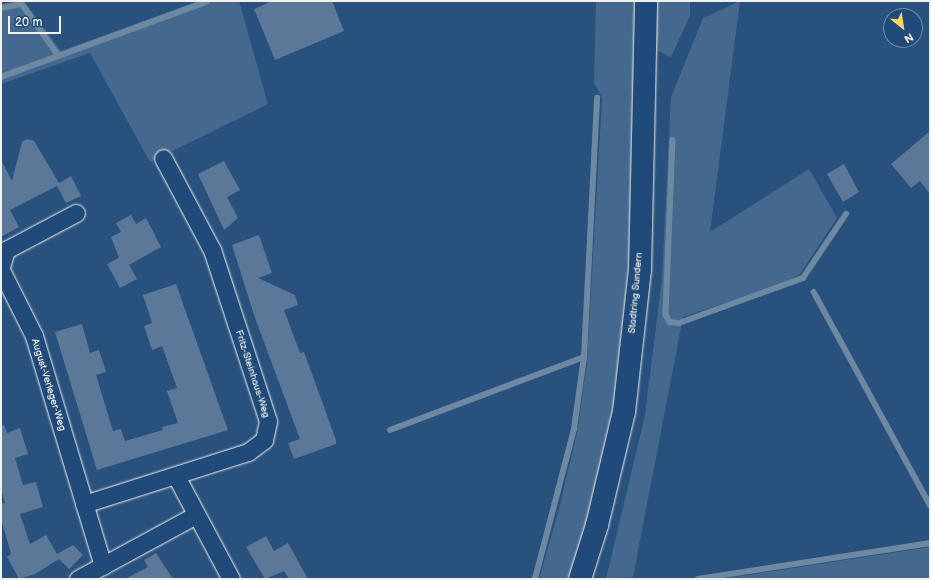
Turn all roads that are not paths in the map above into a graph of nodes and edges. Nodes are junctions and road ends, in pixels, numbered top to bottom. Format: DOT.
graph roads {
  1 [pos="646,1"];
  2 [pos="163,158"];
  3 [pos="76,212"];
  4 [pos="1,269"];
  5 [pos="176,476"];
  6 [pos="84,504"];
  7 [pos="196,515"];
  8 [pos="103,566"];
  9 [pos="78,579"];
  10 [pos="231,579"];
  11 [pos="580,579"];
  1 -- 11 [label="main road, Stadtring Sundern"];
  2 -- 5 [label="street, Fritz-Steinhaus-Weg"];
  3 -- 4 [label="street, August-Verleger-Weg"];
  4 -- 6 [label="street, August-Verleger-Weg"];
  5 -- 6 [label="street, Fritz-Steinhaus-Weg"];
  5 -- 7 [label="street"];
  6 -- 8 [label="street, August-Verleger-Weg"];
  7 -- 8 [label="street"];
  7 -- 10 [label="street"];
  8 -- 9 [label="street"];
}
